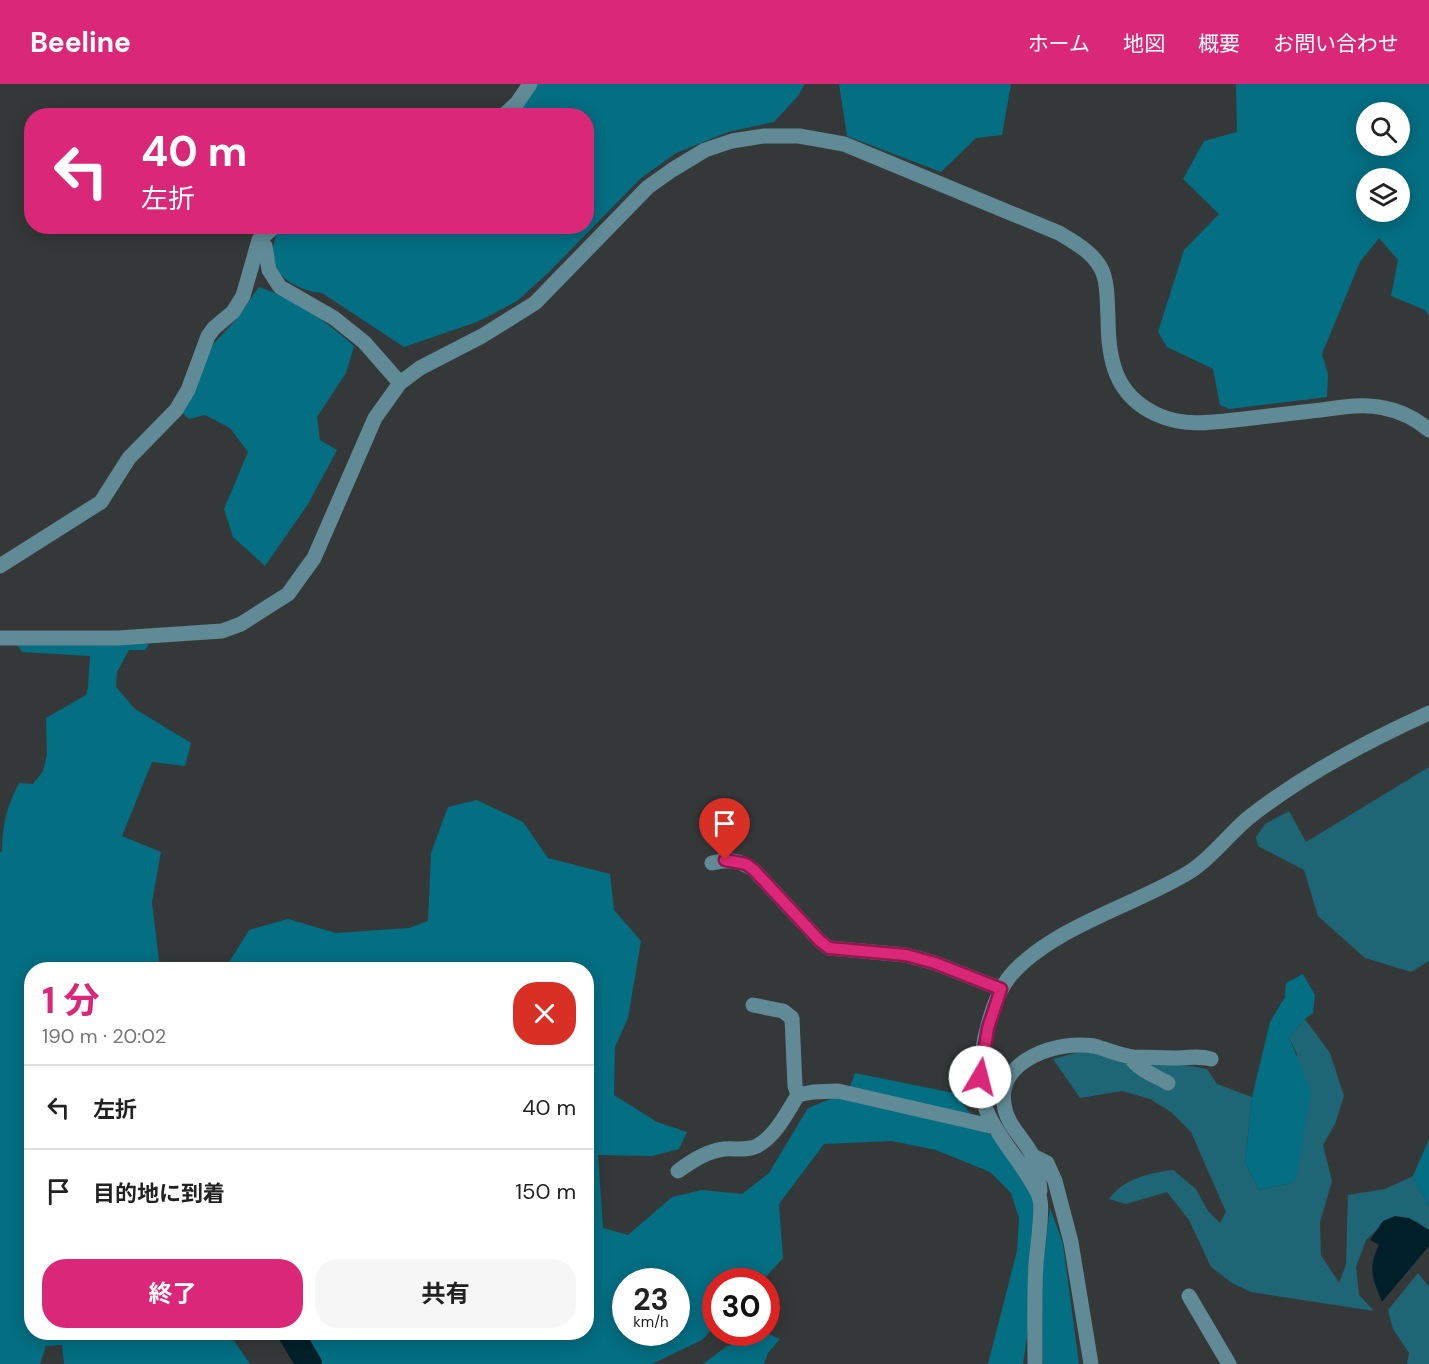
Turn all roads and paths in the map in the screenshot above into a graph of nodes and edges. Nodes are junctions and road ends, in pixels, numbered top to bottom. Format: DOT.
graph roads {
  1 [pos="530,84"];
  2 [pos="512,108"];
  3 [pos="266,234"];
  4 [pos="259,240"];
  5 [pos="400,383"];
  6 [pos="1429,430"];
  7 [pos="0,566"];
  8 [pos="0,638"];
  9 [pos="1429,713"];
  10 [pos="712,863"];
  11 [pos="1001,989"];
  12 [pos="753,1005"];
  13 [pos="1130,1057"];
  14 [pos="1211,1059"];
  15 [pos="1168,1083"];
  16 [pos="798,1095"];
  17 [pos="995,1127"];
  18 [pos="1033,1156"];
  19 [pos="678,1171"];
  20 [pos="1041,1200"];
  21 [pos="1188,1296"];
  22 [pos="1035,1364"];
  23 [pos="1091,1364"];
  24 [pos="1229,1364"];
  1 -- 2 [label="street"];
  3 -- 4 [label="street"];
  4 -- 5 [label="street"];
  4 -- 7 [label="street"];
  5 -- 6 [label="street"];
  5 -- 8 [label="street"];
  9 -- 11 [label="street"];
  10 -- 11 [label="street"];
  11 -- 17 [label="street"];
  12 -- 16 [label="street"];
  13 -- 14 [label="street"];
  13 -- 15 [label="street"];
  13 -- 18 [label="street"];
  16 -- 17 [label="street"];
  16 -- 19 [label="street"];
  17 -- 20 [label="street"];
  18 -- 20 [label="street"];
  18 -- 23 [label="street"];
  20 -- 22 [label="street"];
  21 -- 24 [label="street"];
}
